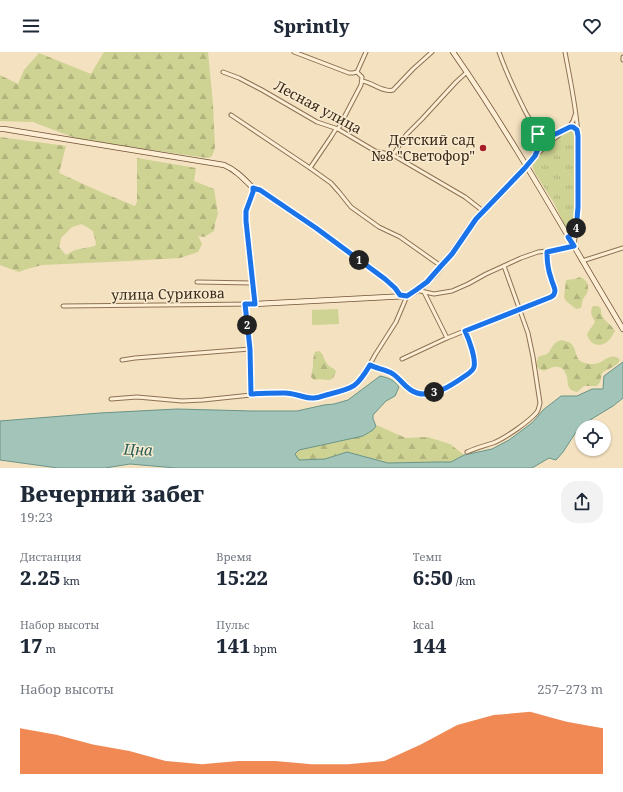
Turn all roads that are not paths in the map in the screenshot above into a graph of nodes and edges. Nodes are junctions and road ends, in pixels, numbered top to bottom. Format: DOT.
graph roads {
  1 [pos="294,52"];
  2 [pos="366,52"];
  3 [pos="432,52"];
  4 [pos="453,52"];
  5 [pos="499,52"];
  6 [pos="566,52"];
  7 [pos="223,72"];
  8 [pos="358,72"];
  9 [pos="467,72"];
  10 [pos="362,81"];
  11 [pos="576,111"];
  12 [pos="230,115"];
  13 [pos="567,128"];
  14 [pos="0,129"];
  15 [pos="337,129"];
  16 [pos="563,131"];
  17 [pos="578,132"];
  18 [pos="538,134"];
  19 [pos="541,139"];
  20 [pos="547,145"];
  21 [pos="393,155"];
  22 [pos="535,156"];
  23 [pos="526,166"];
  24 [pos="310,168"];
  25 [pos="253,188"];
  26 [pos="483,211"];
  27 [pos="576,232"];
  28 [pos="568,237"];
  29 [pos="574,246"];
  30 [pos="623,248"];
  31 [pos="547,252"];
  32 [pos="582,261"];
  33 [pos="441,266"];
  34 [pos="504,266"];
  35 [pos="197,282"];
  36 [pos="253,283"];
  37 [pos="416,290"];
  38 [pos="424,292"];
  39 [pos="400,295"];
  40 [pos="407,296"];
  41 [pos="245,304"];
  42 [pos="255,304"];
  43 [pos="63,306"];
  44 [pos="519,309"];
  45 [pos="623,329"];
  46 [pos="465,331"];
  47 [pos="447,338"];
  48 [pos="250,349"];
  49 [pos="402,359"];
  50 [pos="122,360"];
  51 [pos="370,365"];
  52 [pos="251,394"];
  53 [pos="111,398"];
  54 [pos="467,452"];
  1 -- 8 [label="street"];
  2 -- 8 [label="street"];
  3 -- 10 [label="street"];
  4 -- 9 [label="street"];
  5 -- 18 [label="street"];
  6 -- 11 [label="street"];
  7 -- 15 [label="street, Лесная улица"];
  8 -- 10 [label="street"];
  9 -- 21 [label="street"];
  9 -- 23 [label="street"];
  10 -- 15 [label="street"];
  11 -- 13 [label="street"];
  11 -- 17 [label="street"];
  12 -- 24 [label="street"];
  13 -- 16 [label="street"];
  13 -- 17 [label="street"];
  14 -- 25 [label="street"];
  15 -- 21 [label="street, Лесная улица"];
  15 -- 24 [label="street"];
  16 -- 18 [label="street"];
  16 -- 20 [label="street"];
  17 -- 27 [label="street"];
  18 -- 19 [label="street"];
  19 -- 20 [label="street"];
  19 -- 22 [label="street"];
  20 -- 22 [label="street"];
  21 -- 26 [label="street, Лесная улица"];
  22 -- 23 [label="street"];
  23 -- 26 [label="street"];
  23 -- 28 [label="street"];
  24 -- 33 [label="street"];
  25 -- 36 [label="street"];
  25 -- 39 [label="street"];
  26 -- 33 [label="street"];
  27 -- 28 [label="street"];
  27 -- 29 [label="street"];
  28 -- 29 [label="street"];
  29 -- 31 [label="street"];
  29 -- 32 [label="street"];
  30 -- 32 [label="street"];
  31 -- 34 [label="street"];
  31 -- 44 [label="street"];
  32 -- 45 [label="street"];
  33 -- 37 [label="street"];
  34 -- 38 [label="street"];
  34 -- 44 [label="street"];
  35 -- 36 [label="street"];
  36 -- 42 [label="street"];
  37 -- 38 [label="street"];
  37 -- 40 [label="street"];
  38 -- 47 [label="street"];
  39 -- 40 [label="street, улица Сурикова"];
  39 -- 42 [label="street, улица Сурикова"];
  40 -- 51 [label="street"];
  41 -- 42 [label="street, улица Сурикова"];
  41 -- 43 [label="street, улица Сурикова"];
  41 -- 48 [label="street"];
  44 -- 46 [label="street"];
  44 -- 54 [label="street"];
  46 -- 47 [label="street"];
  46 -- 51 [label="street"];
  47 -- 49 [label="street"];
  48 -- 50 [label="street"];
  48 -- 52 [label="street"];
  51 -- 52 [label="street"];
  52 -- 53 [label="street"];
}
